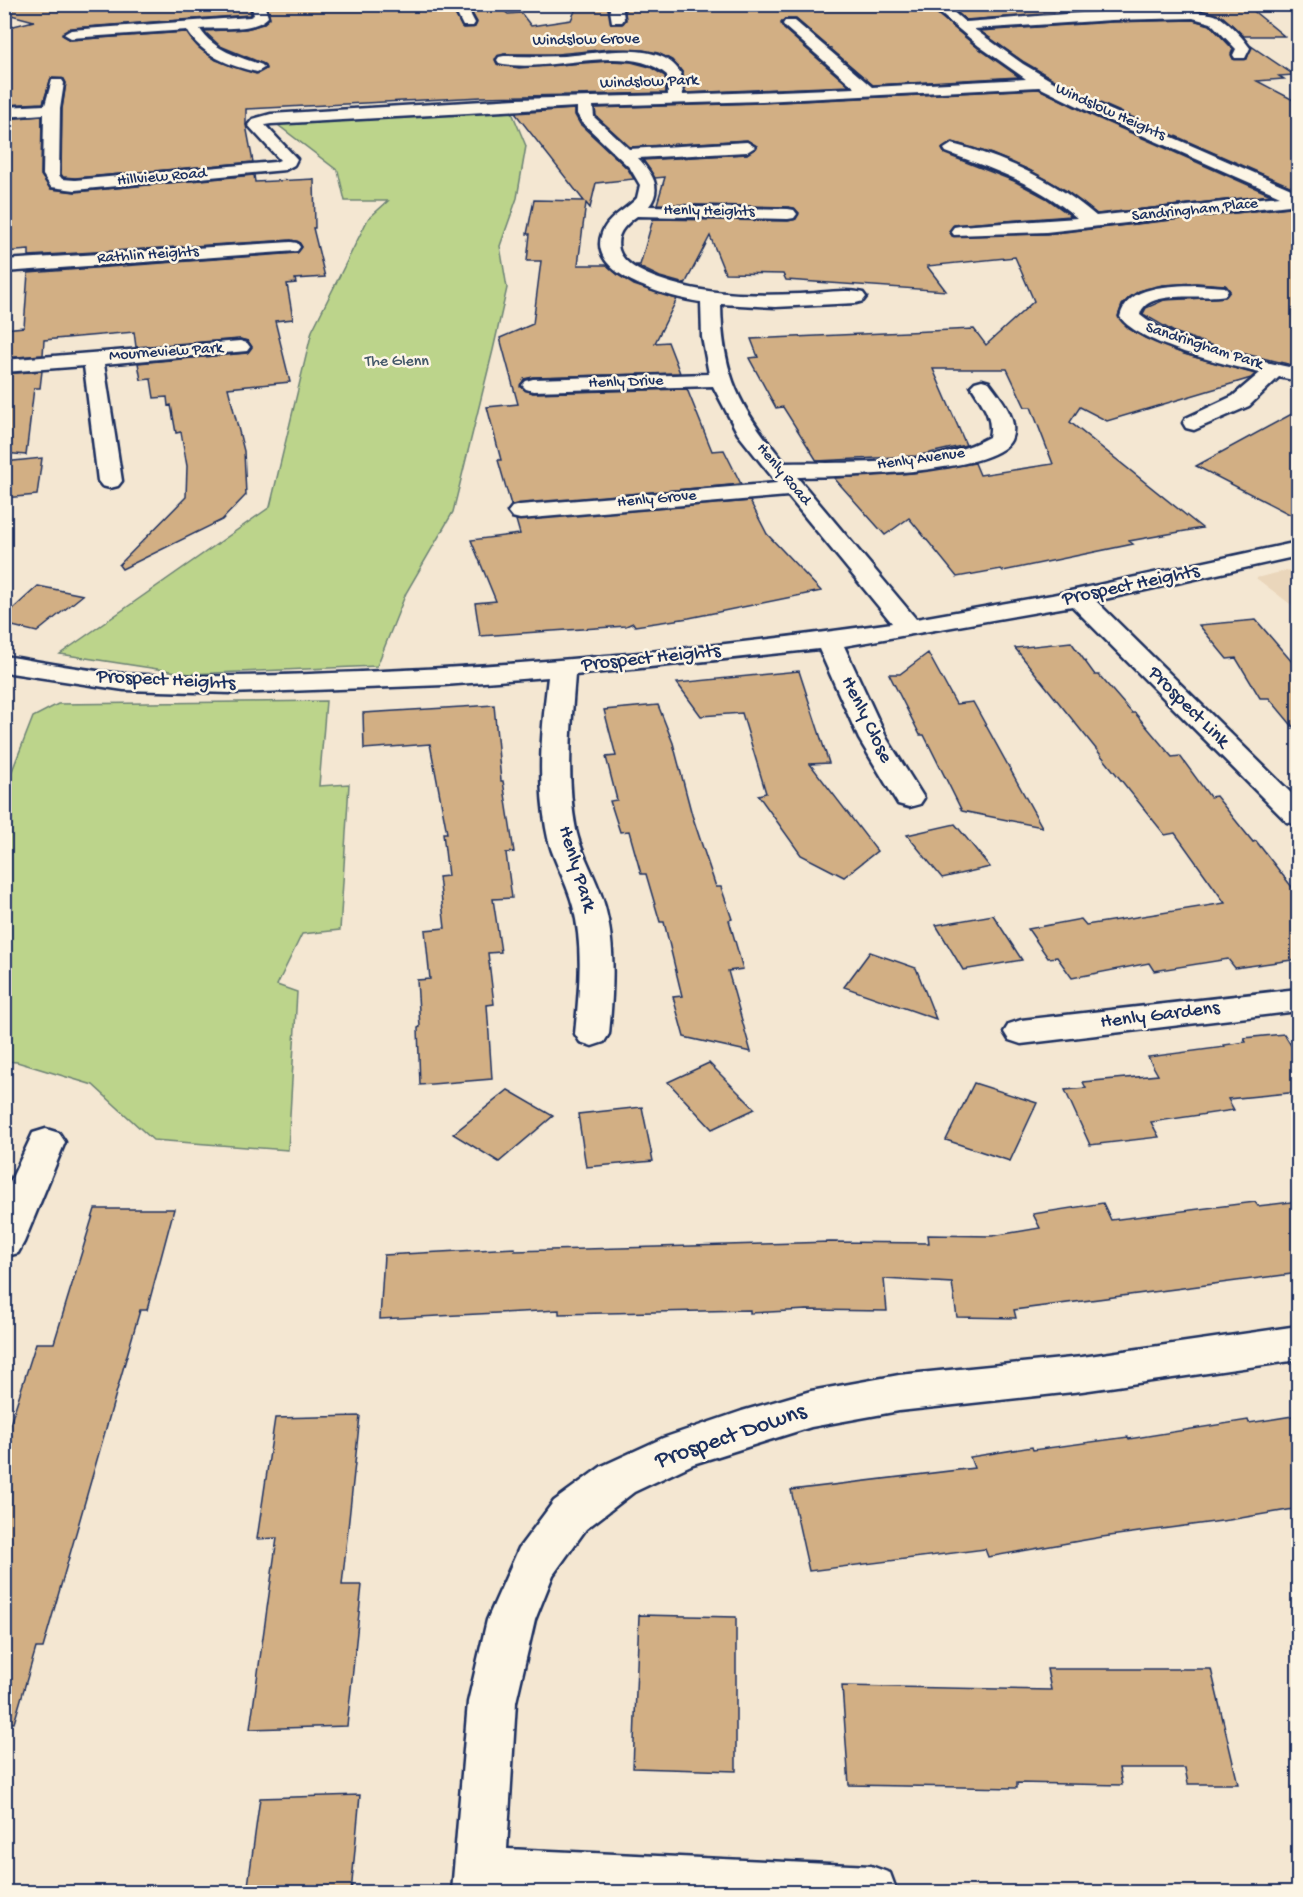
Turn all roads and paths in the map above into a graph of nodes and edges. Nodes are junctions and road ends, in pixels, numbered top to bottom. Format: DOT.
graph roads {
  1 [pos="257,4"];
  2 [pos="458,4"];
  3 [pos="615,4"];
  4 [pos="935,4"];
  5 [pos="1096,4"];
  6 [pos="1112,16"];
  7 [pos="617,19"];
  8 [pos="468,23"];
  9 [pos="790,24"];
  10 [pos="191,25"];
  11 [pos="962,26"];
  12 [pos="71,34"];
  13 [pos="1240,55"];
  14 [pos="504,60"];
  15 [pos="257,68"];
  16 [pos="1043,82"];
  17 [pos="57,83"];
  18 [pos="869,92"];
  19 [pos="676,100"];
  20 [pos="585,103"];
  21 [pos="52,109"];
  22 [pos="4,112"];
  23 [pos="257,123"];
  24 [pos="747,147"];
  25 [pos="952,149"];
  26 [pos="625,154"];
  27 [pos="1299,198"];
  28 [pos="631,211"];
  29 [pos="788,214"];
  30 [pos="1091,221"];
  31 [pos="960,231"];
  32 [pos="291,246"];
  33 [pos="4,267"];
  34 [pos="1218,291"];
  35 [pos="856,297"];
  36 [pos="711,298"];
  37 [pos="240,348"];
  38 [pos="93,358"];
  39 [pos="4,366"];
  40 [pos="1274,370"];
  41 [pos="1299,375"];
  42 [pos="719,380"];
  43 [pos="533,386"];
  44 [pos="982,386"];
  45 [pos="1194,423"];
  46 [pos="787,479"];
  47 [pos="110,481"];
  48 [pos="520,512"];
  49 [pos="1295,550"];
  50 [pos="1078,598"];
  51 [pos="910,628"];
  52 [pos="828,640"];
  53 [pos="562,668"];
  54 [pos="10,670"];
  55 [pos="909,798"];
  56 [pos="1299,816"];
  57 [pos="1299,1000"];
  58 [pos="1021,1032"];
  59 [pos="592,1034"];
  60 [pos="45,1142"];
  61 [pos="4,1242"];
  62 [pos="1299,1343"];
  63 [pos="478,1883"];
  64 [pos="871,1893"];
  1 -- 10 [label="street"];
  2 -- 8 [label="street"];
  3 -- 7 [label="street"];
  4 -- 11 [label="street, Windslow Heights"];
  5 -- 6 [label="street"];
  6 -- 11 [label="street"];
  6 -- 13 [label="street"];
  9 -- 18 [label="street"];
  10 -- 12 [label="street"];
  10 -- 15 [label="street"];
  11 -- 16 [label="street, Windslow Heights"];
  14 -- 19 [label="street, Windslow Grove"];
  16 -- 18 [label="street, Windslow Park"];
  16 -- 27 [label="street, Windslow Heights"];
  17 -- 21 [label="street, Hillview Road"];
  18 -- 19 [label="street, Windslow Park"];
  19 -- 20 [label="street, Windslow Park"];
  20 -- 23 [label="street, Windslow Park"];
  20 -- 26 [label="street"];
  21 -- 22 [label="street"];
  21 -- 23 [label="street, Hillview Road"];
  24 -- 26 [label="street"];
  25 -- 30 [label="street"];
  26 -- 28 [label="street"];
  27 -- 30 [label="street, Sandringham Place"];
  28 -- 29 [label="street, Henly Heights"];
  28 -- 36 [label="street"];
  30 -- 31 [label="street, Sandringham Place"];
  32 -- 33 [label="street, Rathlin Heights"];
  34 -- 40 [label="street, Sandringham Park"];
  35 -- 36 [label="street"];
  36 -- 42 [label="street, Henly Road"];
  37 -- 38 [label="street, Mourneview Park"];
  38 -- 39 [label="street, Mourneview Park"];
  38 -- 47 [label="street, Mourneview Park"];
  40 -- 41 [label="street, Sandringham Park"];
  40 -- 45 [label="street, Sandringham Park"];
  42 -- 43 [label="street, Henly Drive"];
  42 -- 46 [label="street, Henly Road"];
  44 -- 46 [label="street, Henly Avenue"];
  46 -- 48 [label="street, Henly Grove"];
  46 -- 51 [label="street, Henly Road"];
  49 -- 50 [label="street, Prospect Heights"];
  50 -- 51 [label="street, Prospect Heights"];
  50 -- 56 [label="street, Prospect Link"];
  51 -- 52 [label="street, Prospect Heights"];
  52 -- 53 [label="street, Prospect Heights"];
  52 -- 55 [label="street, Henly Close"];
  53 -- 54 [label="street, Prospect Heights"];
  53 -- 59 [label="street, Henly Park"];
  57 -- 58 [label="street, Henly Gardens"];
  60 -- 61 [label="street"];
  62 -- 63 [label="street, Prospect Downs"];
  63 -- 64 [label="street"];
}
